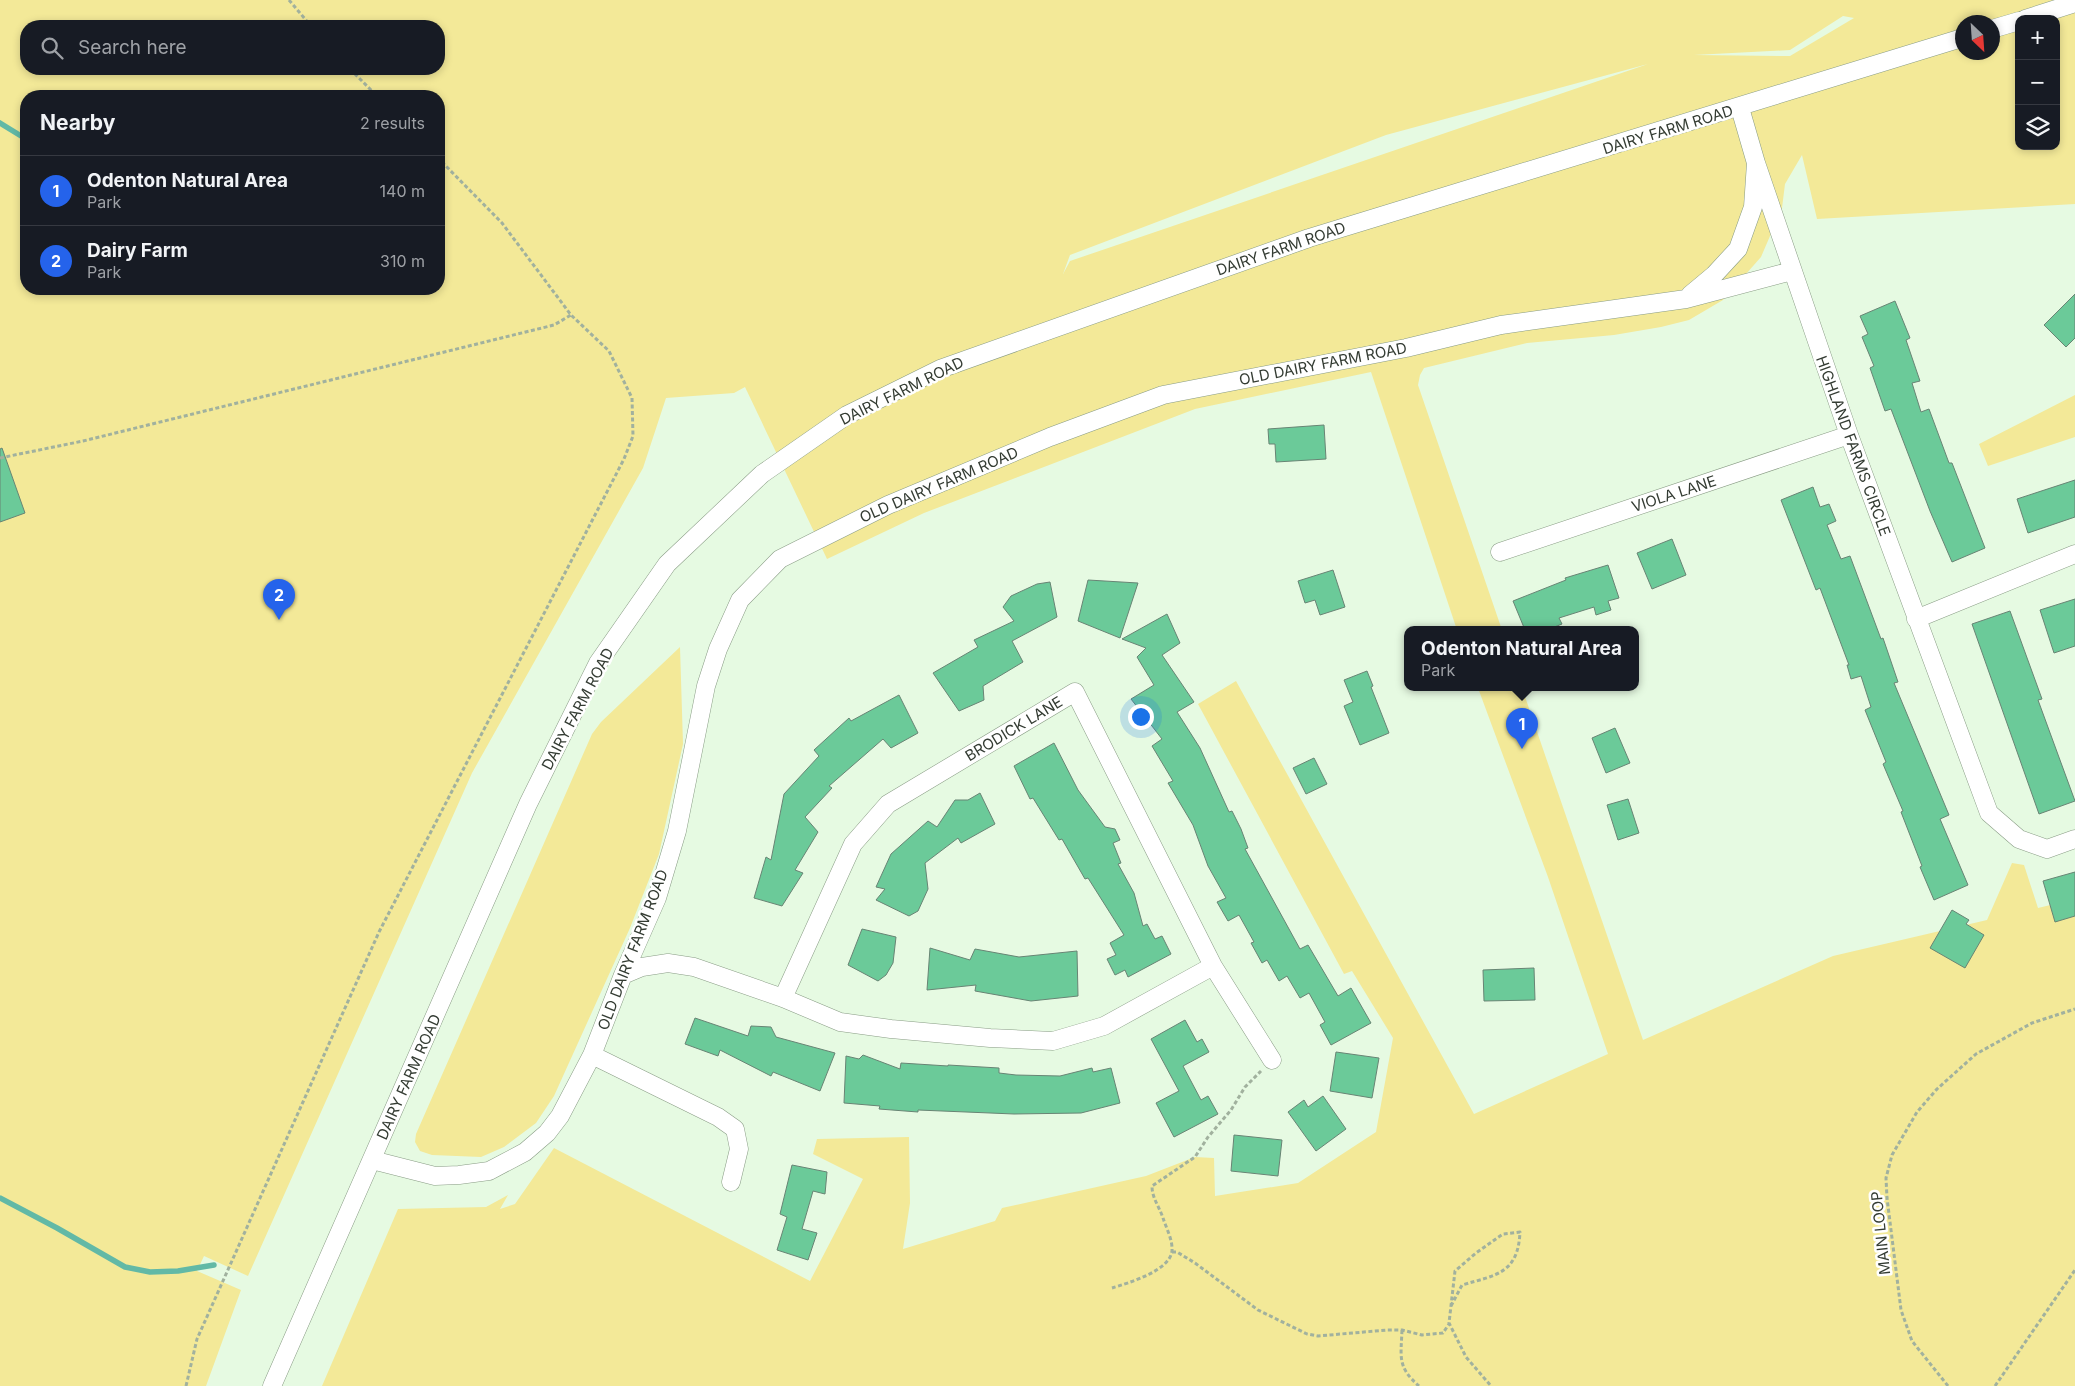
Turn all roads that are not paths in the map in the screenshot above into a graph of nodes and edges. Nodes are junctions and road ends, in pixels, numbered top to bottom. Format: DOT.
graph roads {
  1 [pos="2075,3"];
  2 [pos="2038,15"];
  3 [pos="2015,22"];
  4 [pos="2000,27"];
  5 [pos="1955,40"];
  6 [pos="1740,108"];
  7 [pos="1756,163"];
  8 [pos="1792,272"];
  9 [pos="1686,299"];
  10 [pos="1849,436"];
  11 [pos="1500,552"];
  12 [pos="2075,554"];
  13 [pos="1916,619"];
  14 [pos="2075,839"];
  15 [pos="1213,966"];
  16 [pos="624,975"];
  17 [pos="783,998"];
  18 [pos="592,1055"];
  19 [pos="1272,1060"];
  20 [pos="372,1160"];
  21 [pos="731,1182"];
  22 [pos="272,1386"];
  1 -- 2 [label="street"];
  3 -- 4 [label="street"];
  5 -- 6 [label="street, DAIRY FARM ROAD"];
  6 -- 7 [label="street"];
  6 -- 20 [label="street, DAIRY FARM ROAD"];
  7 -- 8 [label="street, HIGHLAND FARMS CIRCLE"];
  7 -- 9 [label="street"];
  8 -- 9 [label="street"];
  8 -- 10 [label="street, HIGHLAND FARMS CIRCLE"];
  9 -- 16 [label="street, OLD DAIRY FARM ROAD"];
  10 -- 11 [label="street, VIOLA LANE"];
  10 -- 13 [label="street, HIGHLAND FARMS CIRCLE"];
  12 -- 13 [label="street"];
  13 -- 14 [label="street, HIGHLAND FARMS CIRCLE"];
  15 -- 17 [label="street"];
  15 -- 17 [label="street, BRODICK LANE"];
  15 -- 19 [label="street, BRODICK LANE"];
  16 -- 17 [label="street"];
  16 -- 18 [label="street, OLD DAIRY FARM ROAD"];
  18 -- 20 [label="street, OLD DAIRY FARM ROAD"];
  18 -- 21 [label="street"];
  20 -- 22 [label="street, DAIRY FARM ROAD"];
}
